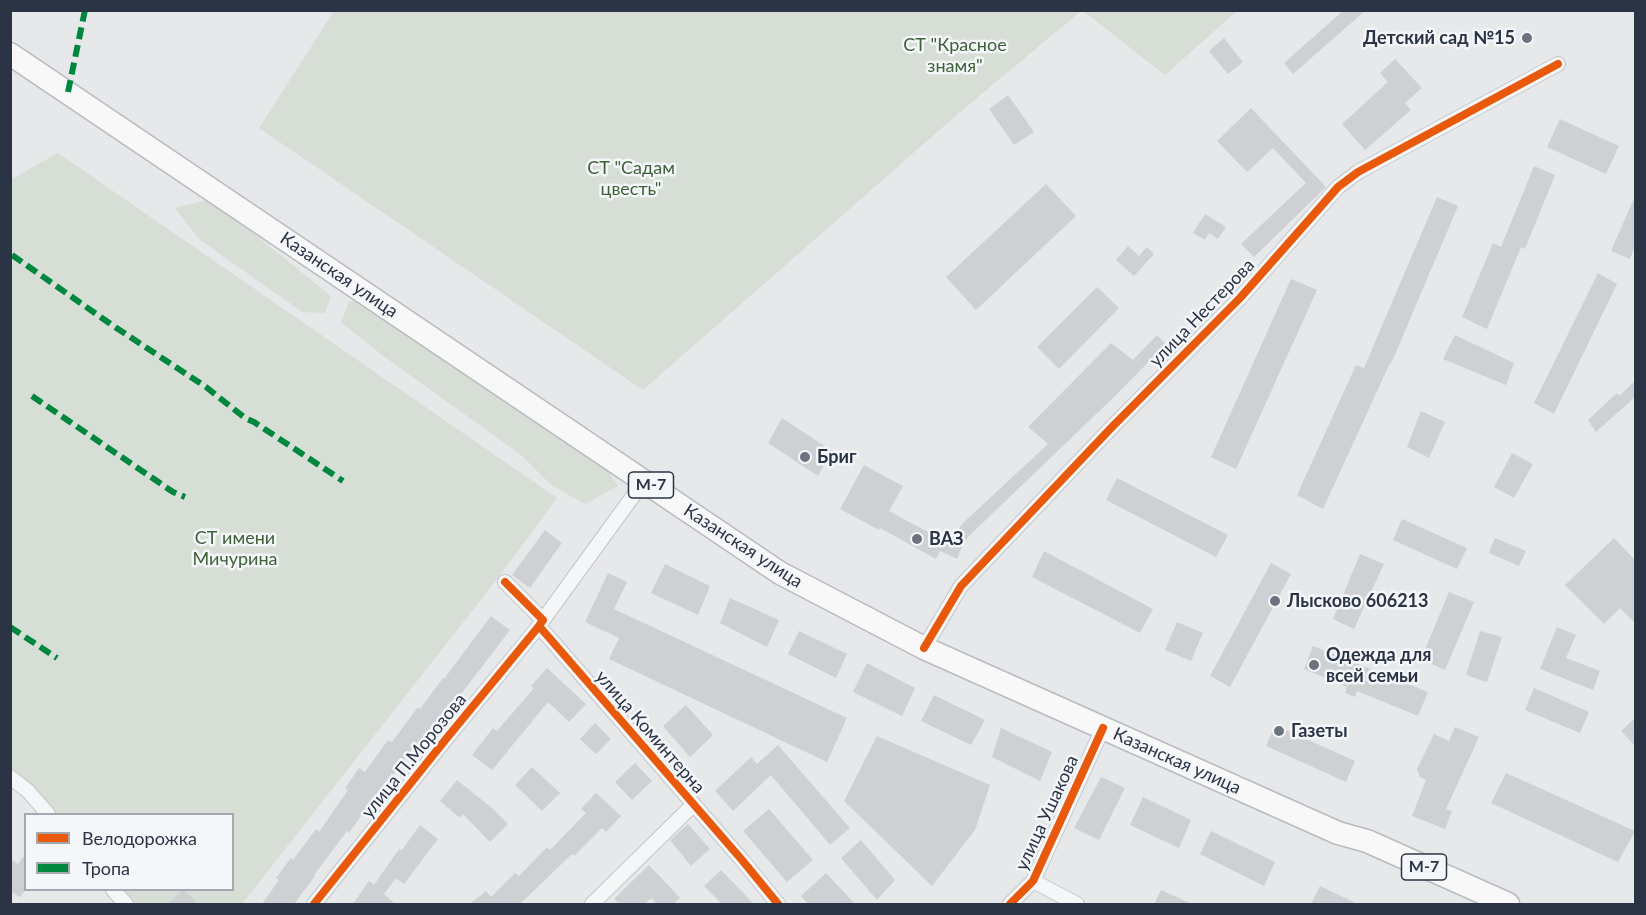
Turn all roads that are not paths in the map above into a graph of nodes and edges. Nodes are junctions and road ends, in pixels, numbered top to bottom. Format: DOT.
graph roads {
  1 [pos="10,54"];
  2 [pos="1558,64"];
  3 [pos="651,486"];
  4 [pos="505,582"];
  5 [pos="541,623"];
  6 [pos="924,648"];
  7 [pos="1102,728"];
  8 [pos="10,777"];
  9 [pos="693,805"];
  10 [pos="47,813"];
  11 [pos="1033,881"];
  12 [pos="114,891"];
  13 [pos="317,903"];
  14 [pos="126,904"];
  15 [pos="591,904"];
  16 [pos="778,904"];
  17 [pos="1010,904"];
  18 [pos="1077,904"];
  19 [pos="1508,904"];
  1 -- 3 [label="highway, Казанская улица / М-7"];
  2 -- 6 [label="street, улица Нестерова"];
  3 -- 5 [label="street, улица П.Морозова"];
  3 -- 6 [label="highway, Казанская улица / М-7"];
  4 -- 5 [label="street, улица Коминтерна"];
  5 -- 9 [label="street, улица Коминтерна"];
  5 -- 13 [label="street, улица П.Морозова"];
  6 -- 7 [label="highway, Казанская улица / М-7"];
  7 -- 11 [label="street, улица Ушакова"];
  7 -- 19 [label="highway, Казанская улица / М-7"];
  8 -- 10 [label="street"];
  9 -- 15 [label="street"];
  9 -- 16 [label="street, улица Коминтерна"];
  11 -- 17 [label="street, улица Ушакова"];
  11 -- 18 [label="street"];
  12 -- 14 [label="street"];
}
